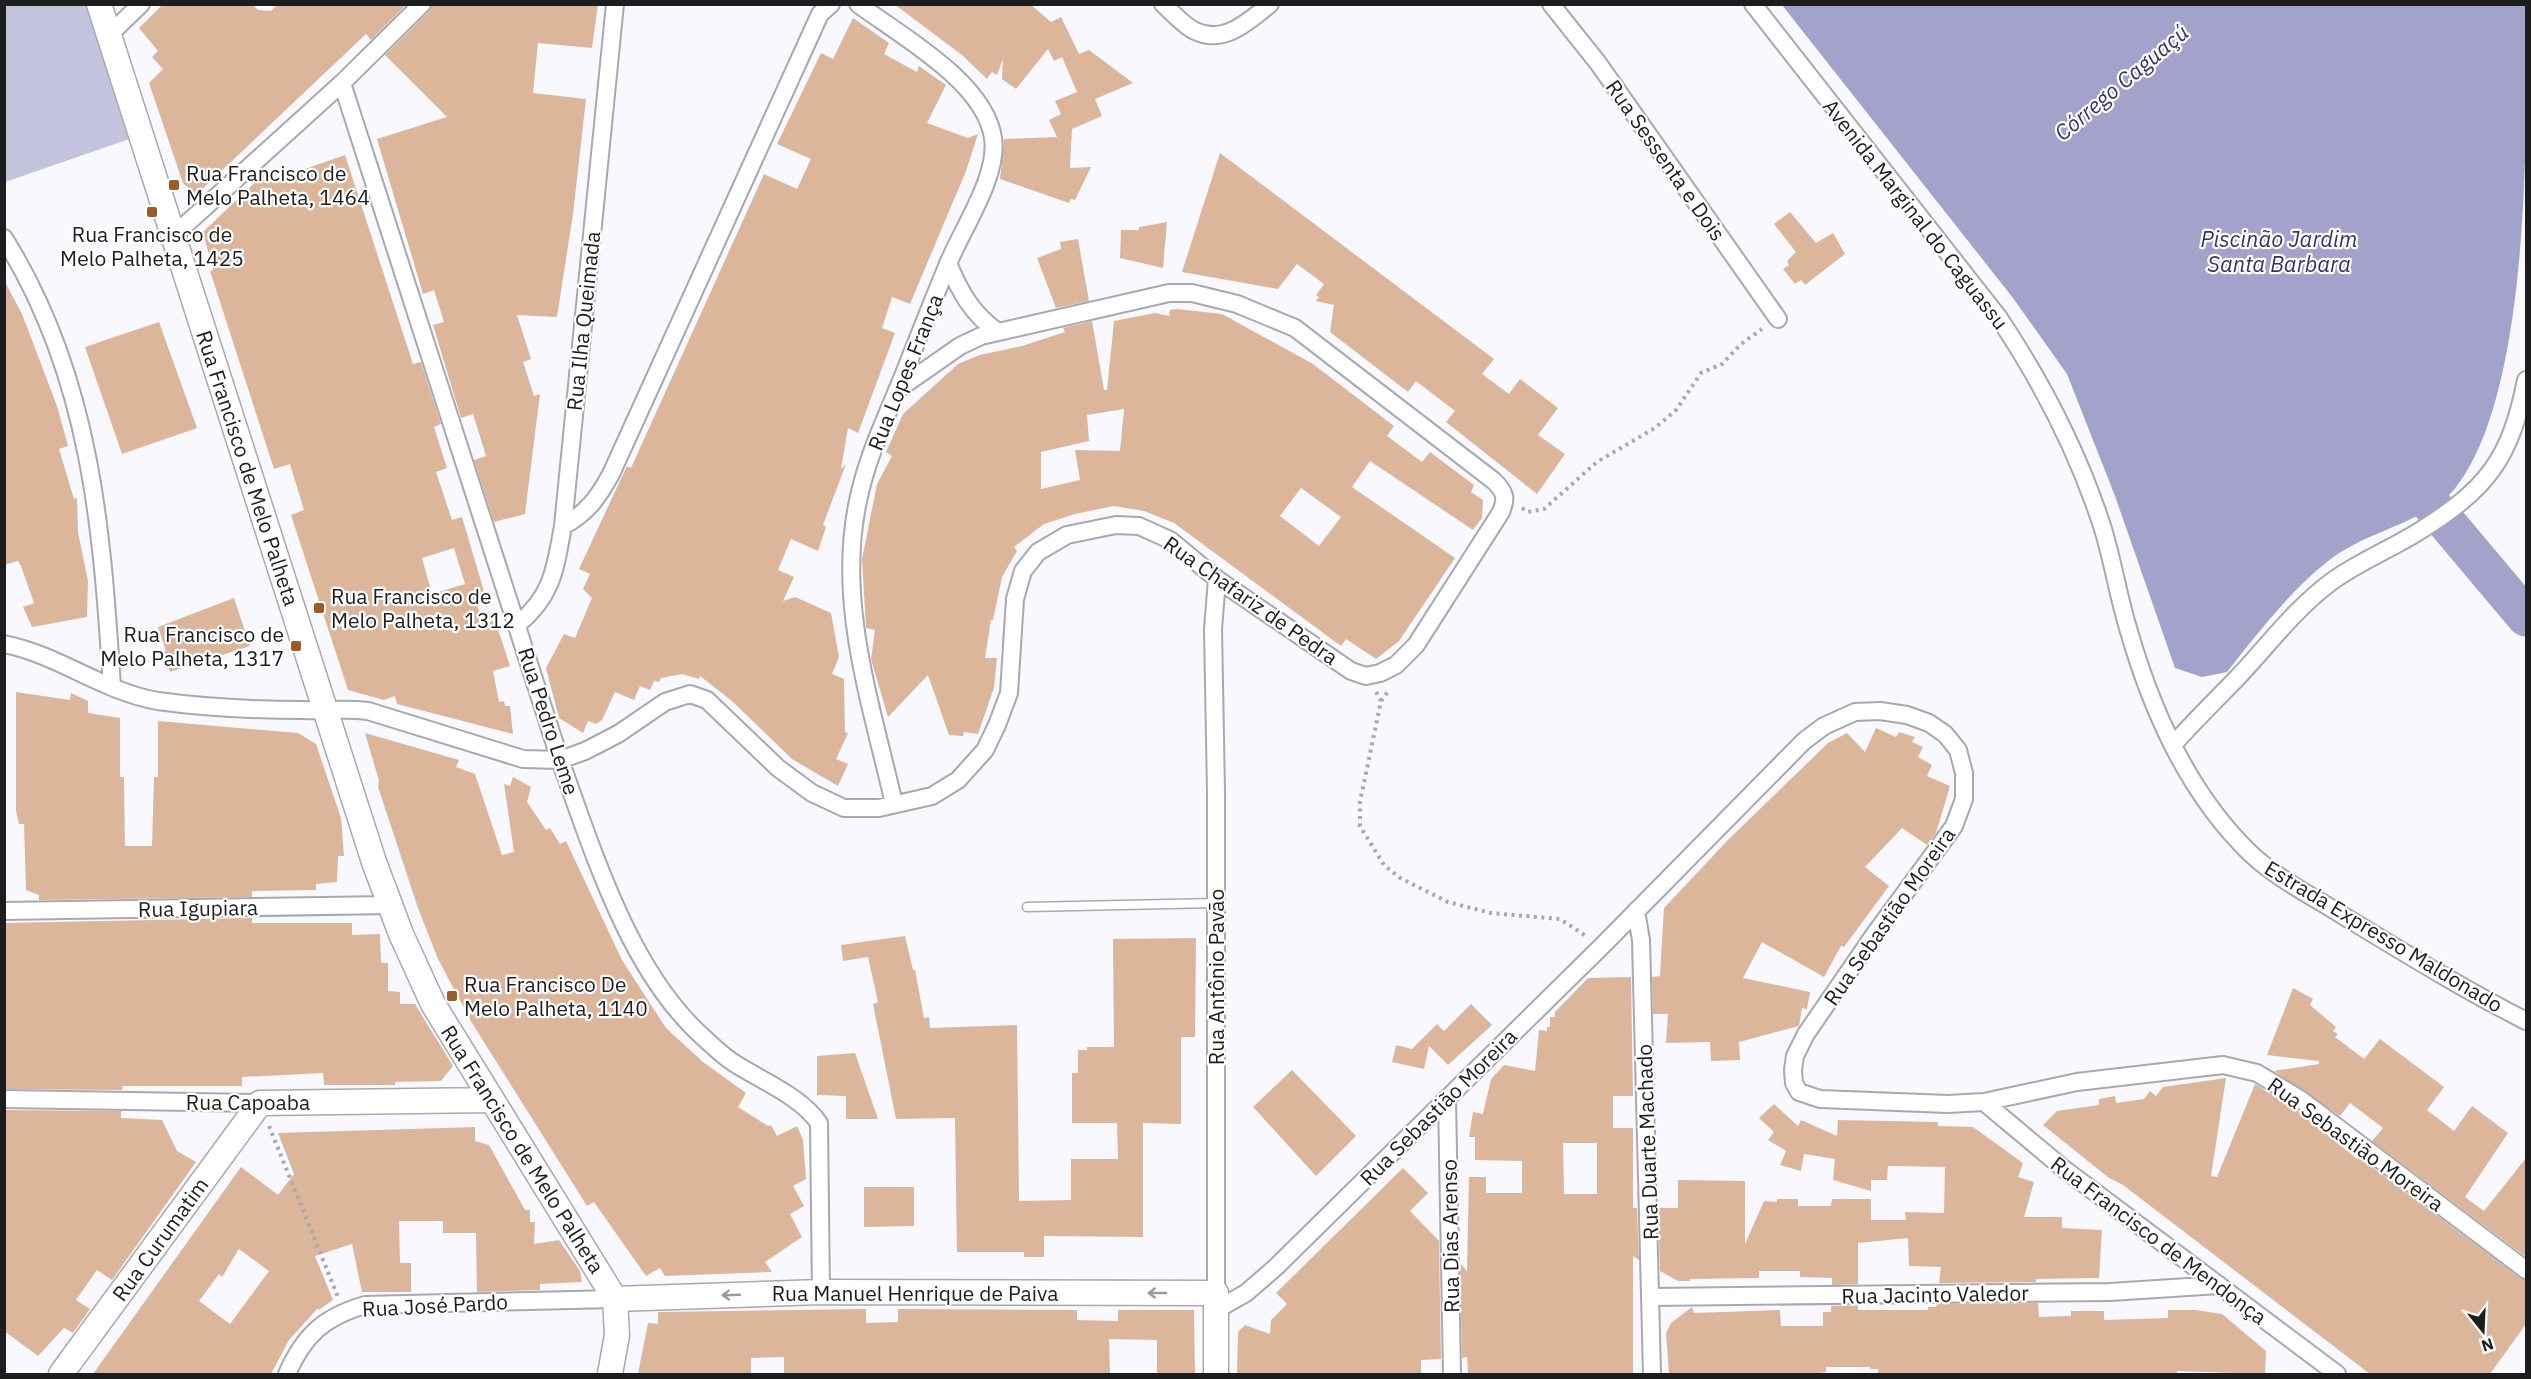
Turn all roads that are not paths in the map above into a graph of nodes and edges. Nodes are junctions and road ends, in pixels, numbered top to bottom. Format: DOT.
graph roads {
  1 [pos="99,4"];
  2 [pos="141,4"];
  3 [pos="422,4"];
  4 [pos="615,4"];
  5 [pos="831,4"];
  6 [pos="858,4"];
  7 [pos="1163,4"];
  8 [pos="1270,4"];
  9 [pos="1551,4"];
  10 [pos="1753,4"];
  11 [pos="109,35"];
  12 [pos="342,83"];
  13 [pos="173,236"];
  14 [pos="4,238"];
  15 [pos="948,263"];
  16 [pos="1778,319"];
  17 [pos="998,332"];
  18 [pos="2526,380"];
  19 [pos="897,390"];
  20 [pos="2522,420"];
  21 [pos="563,526"];
  22 [pos="1218,579"];
  23 [pos="518,624"];
  24 [pos="4,644"];
  25 [pos="112,687"];
  26 [pos="327,710"];
  27 [pos="2173,745"];
  28 [pos="560,760"];
  29 [pos="894,804"];
  30 [pos="1216,903"];
  31 [pos="391,905"];
  32 [pos="1027,907"];
  33 [pos="1636,910"];
  34 [pos="4,911"];
  35 [pos="2526,1022"];
  36 [pos="1447,1098"];
  37 [pos="4,1099"];
  38 [pos="491,1100"];
  39 [pos="1984,1102"];
  40 [pos="260,1103"];
  41 [pos="2526,1270"];
  42 [pos="2218,1285"];
  43 [pos="821,1292"];
  44 [pos="1652,1298"];
  45 [pos="615,1299"];
  46 [pos="1216,1301"];
  47 [pos="61,1374"];
  48 [pos="287,1374"];
  49 [pos="610,1374"];
  50 [pos="1216,1374"];
  51 [pos="1452,1374"];
  52 [pos="1652,1374"];
  53 [pos="2337,1374"];
  1 -- 11 [label="main road, Rua Francisco de Melo Palheta"];
  2 -- 11 [label="street"];
  3 -- 12 [label="street"];
  4 -- 21 [label="street, Rua Ilha Queimada"];
  5 -- 21 [label="street"];
  6 -- 15 [label="street, Rua Lopes França"];
  7 -- 8 [label="street"];
  9 -- 16 [label="street, Rua Sessenta e Dois"];
  10 -- 27 [label="street, Avenida Marginal do Caguassu"];
  11 -- 13 [label="main road, Rua Francisco de Melo Palheta"];
  12 -- 13 [label="street"];
  12 -- 23 [label="street, Rua Pedro Leme"];
  13 -- 26 [label="main road, Rua Francisco de Melo Palheta"];
  14 -- 25 [label="street"];
  15 -- 17 [label="street"];
  15 -- 19 [label="street, Rua Lopes França"];
  17 -- 19 [label="street"];
  17 -- 22 [label="street, Rua Chafariz de Pedra"];
  18 -- 20 [label="street"];
  19 -- 29 [label="street, Rua Lopes França"];
  20 -- 27 [label="street"];
  21 -- 23 [label="street, Rua Ilha Queimada"];
  22 -- 29 [label="street, Rua Chafariz de Pedra"];
  22 -- 30 [label="street, Rua Antônio Pavão"];
  23 -- 28 [label="street, Rua Pedro Leme"];
  24 -- 25 [label="street"];
  25 -- 26 [label="street"];
  26 -- 28 [label="street"];
  26 -- 31 [label="main road, Rua Francisco de Melo Palheta"];
  27 -- 35 [label="street, Estrada Expresso Maldonado"];
  28 -- 29 [label="street, Rua Chafariz de Pedra"];
  28 -- 43 [label="street, Rua Pedro Leme"];
  30 -- 32 [label="lane"];
  30 -- 46 [label="street, Rua Antônio Pavão"];
  31 -- 34 [label="street, Rua Igupiara"];
  31 -- 38 [label="main road, Rua Francisco de Melo Palheta"];
  33 -- 36 [label="street, Rua Sebastião Moreira"];
  33 -- 39 [label="street, Rua Sebastião Moreira"];
  33 -- 44 [label="street, Rua Duarte Machado"];
  36 -- 46 [label="street, Rua Sebastião Moreira"];
  36 -- 51 [label="street, Rua Dias Arenso"];
  37 -- 40 [label="street, Rua Capoaba"];
  38 -- 40 [label="main road, Rua Capoaba"];
  38 -- 45 [label="main road, Rua Francisco de Melo Palheta"];
  39 -- 41 [label="street, Rua Sebastião Moreira"];
  39 -- 42 [label="street, Rua Francisco de Mendonça"];
  40 -- 47 [label="main road, Rua Curumatim"];
  42 -- 44 [label="street, Rua Jacinto Valedor"];
  42 -- 53 [label="street, Rua Francisco de Mendonça"];
  43 -- 45 [label="main road, Rua Manuel Henrique de Paiva, one-way"];
  46 -- 43 [label="main road, Rua Manuel Henrique de Paiva, one-way"];
  44 -- 52 [label="street, Rua Duarte Machado"];
  45 -- 48 [label="street, Rua José Pardo"];
  45 -- 49 [label="main road, Rua Francisco de Melo Palheta"];
  46 -- 50 [label="main road, Rua Antônio Pavão"];
}
